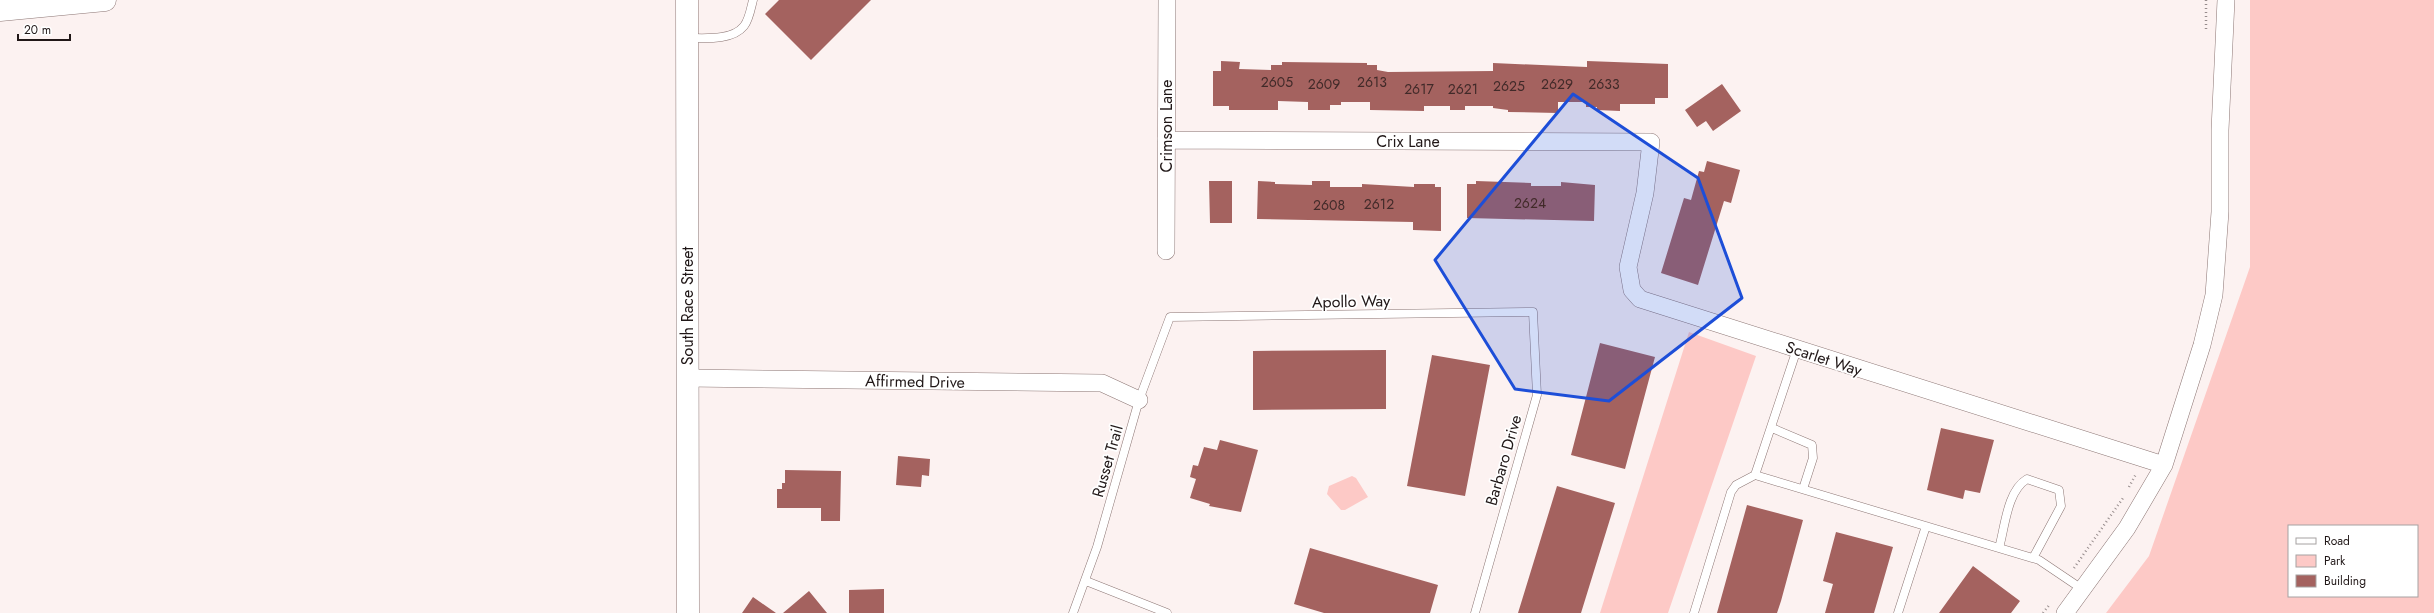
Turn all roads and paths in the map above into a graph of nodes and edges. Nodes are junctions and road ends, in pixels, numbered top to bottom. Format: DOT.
graph roads {
  1 [pos="105,0"];
  2 [pos="687,0"];
  3 [pos="753,0"];
  4 [pos="1167,0"];
  5 [pos="2206,0"];
  6 [pos="2226,0"];
  7 [pos="0,10"];
  8 [pos="2206,31"];
  9 [pos="686,38"];
  10 [pos="1166,140"];
  11 [pos="1651,142"];
  12 [pos="1166,251"];
  13 [pos="1533,312"];
  14 [pos="1170,317"];
  15 [pos="1797,349"];
  16 [pos="687,378"];
  17 [pos="1139,400"];
  18 [pos="1772,428"];
  19 [pos="2145,459"];
  20 [pos="2164,465"];
  21 [pos="1756,475"];
  22 [pos="1803,489"];
  23 [pos="2127,490"];
  24 [pos="2124,497"];
  25 [pos="1926,526"];
  26 [pos="1999,548"];
  27 [pos="2033,558"];
  28 [pos="2067,579"];
  29 [pos="1086,581"];
  30 [pos="2082,589"];
  31 [pos="688,613"];
  32 [pos="1073,613"];
  33 [pos="1167,613"];
  34 [pos="1475,613"];
  35 [pos="1694,613"];
  36 [pos="1898,613"];
  37 [pos="2043,613"];
  38 [pos="2065,613"];
  1 -- 7 [label="street"];
  2 -- 9 [label="street, South Race Street"];
  3 -- 9 [label="lane"];
  4 -- 10 [label="street, Crimson Lane"];
  5 -- 8 [label="path"];
  6 -- 20 [label="street"];
  9 -- 16 [label="street, South Race Street"];
  10 -- 11 [label="street, Crix Lane"];
  10 -- 12 [label="street, Crimson Lane"];
  11 -- 15 [label="street, Scarlet Way"];
  13 -- 14 [label="lane, Apollo Way"];
  13 -- 34 [label="lane, Barbaro Drive"];
  14 -- 17 [label="lane, Russet Trail"];
  15 -- 18 [label="lane"];
  15 -- 19 [label="street, Scarlet Way"];
  16 -- 17 [label="street, Affirmed Drive"];
  16 -- 31 [label="street, South Race Street"];
  17 -- 29 [label="lane, Russet Trail"];
  18 -- 21 [label="lane"];
  18 -- 22 [label="lane"];
  19 -- 20 [label="street, Scarlet Way"];
  19 -- 23 [label="path"];
  20 -- 30 [label="street"];
  21 -- 22 [label="lane"];
  21 -- 35 [label="lane"];
  22 -- 25 [label="lane"];
  24 -- 28 [label="path"];
  25 -- 26 [label="lane"];
  25 -- 36 [label="lane"];
  26 -- 27 [label="lane"];
  26 -- 27 [label="lane"];
  27 -- 28 [label="lane"];
  28 -- 30 [label="lane"];
  28 -- 37 [label="path"];
  29 -- 32 [label="lane, Russet Trail"];
  29 -- 33 [label="lane"];
  30 -- 38 [label="street"];
}
